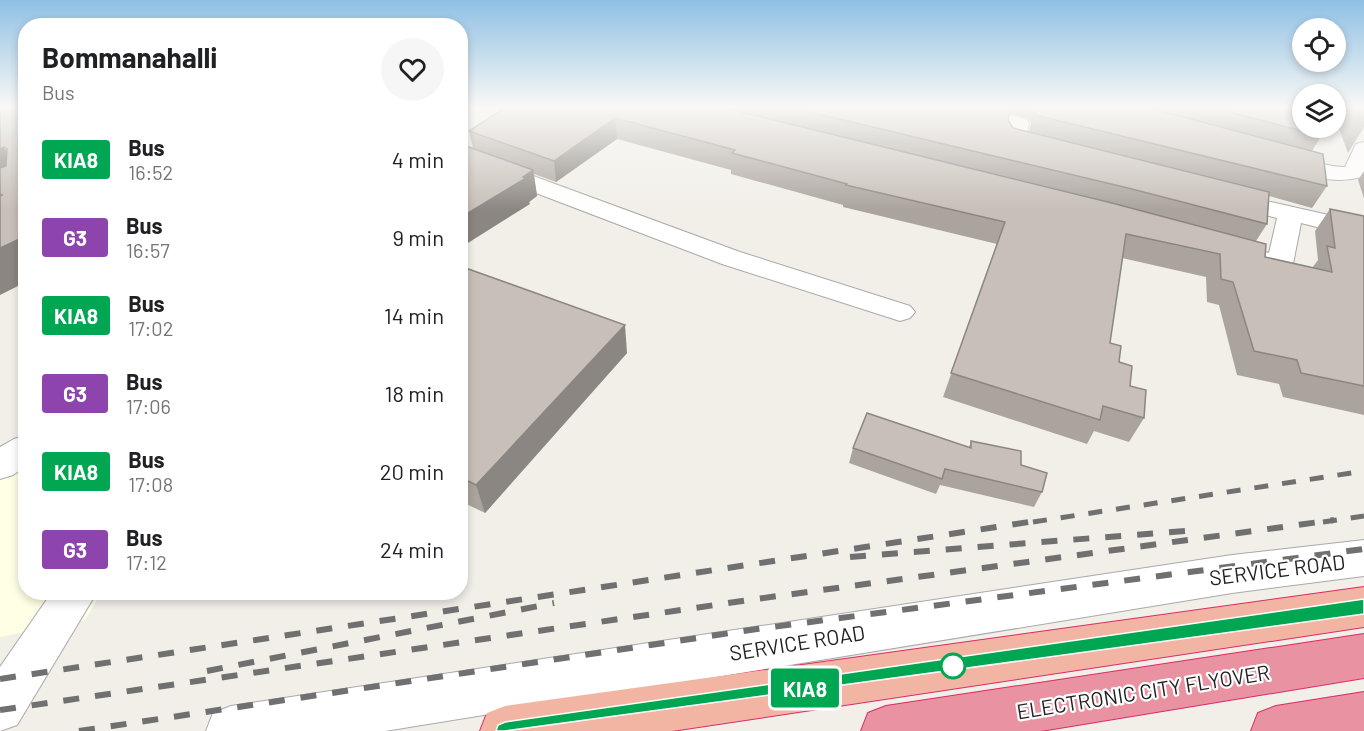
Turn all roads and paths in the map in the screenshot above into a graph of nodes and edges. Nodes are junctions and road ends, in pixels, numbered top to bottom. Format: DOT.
graph roads {
  1 [pos="1015,141"];
  2 [pos="1364,149"];
  3 [pos="1069,155"];
  4 [pos="1268,157"];
  5 [pos="468,163"];
  6 [pos="1245,202"];
  7 [pos="1290,213"];
  8 [pos="1364,231"];
  9 [pos="1225,248"];
  10 [pos="900,312"];
  11 [pos="18,453"];
  12 [pos="0,465"];
  13 [pos="1364,558"];
  14 [pos="71,600"];
  15 [pos="1364,607"];
  16 [pos="1364,656"];
  17 [pos="0,708"];
  18 [pos="1364,717"];
  19 [pos="231,731"];
  20 [pos="505,731"];
  21 [pos="886,731"];
  22 [pos="1276,731"];
  1 -- 3 [label="street"];
  2 -- 4 [label="street"];
  5 -- 10 [label="street"];
  6 -- 7 [label="street"];
  7 -- 8 [label="street"];
  7 -- 9 [label="street"];
  11 -- 12 [label="street"];
  13 -- 19 [label="street, SERVICE ROAD"];
  14 -- 17 [label="street"];
  15 -- 20 [label="highway"];
  16 -- 21 [label="highway, ELECTRONIC CITY FLYOVER"];
  18 -- 22 [label="highway"];
}
